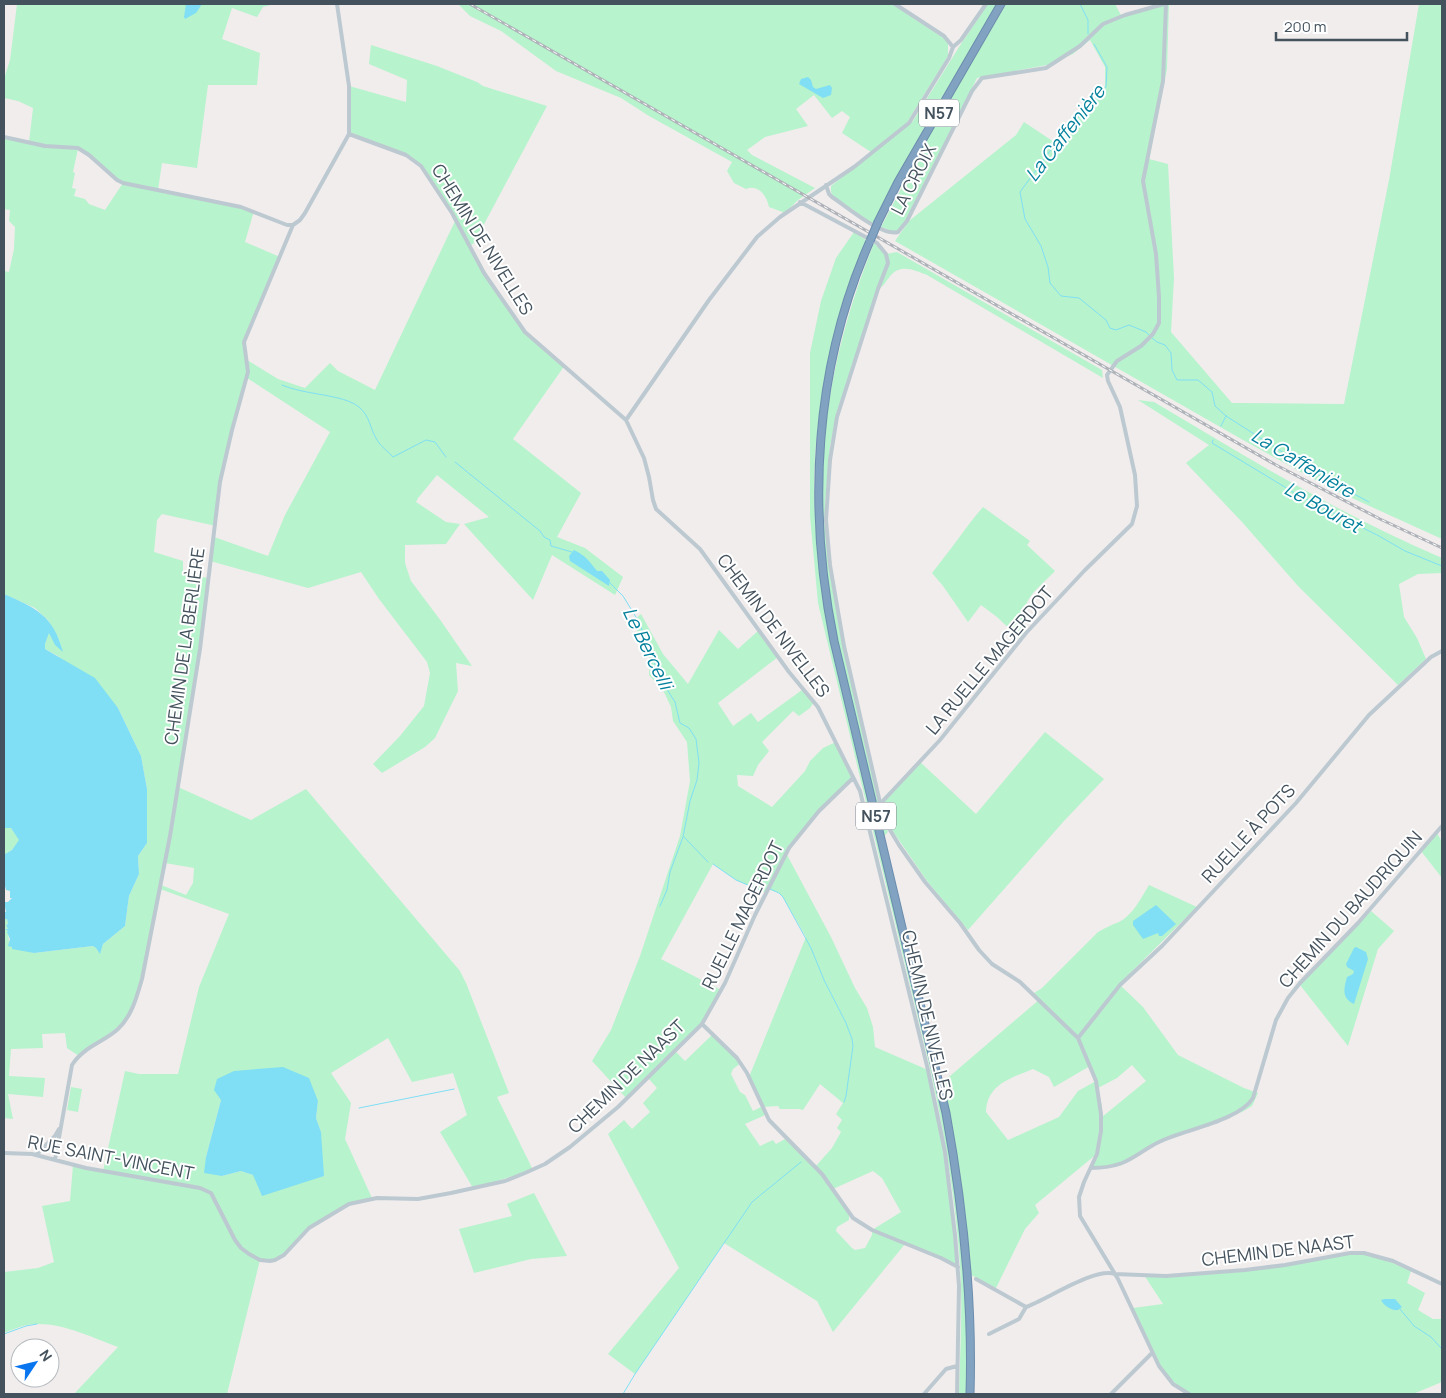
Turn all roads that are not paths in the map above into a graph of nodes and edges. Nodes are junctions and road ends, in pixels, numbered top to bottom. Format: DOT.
graph roads {
  1 [pos="337,4"];
  2 [pos="895,4"];
  3 [pos="986,4"];
  4 [pos="1001,4"];
  5 [pos="1166,4"];
  6 [pos="953,47"];
  7 [pos="349,134"];
  8 [pos="4,137"];
  9 [pos="826,185"];
  10 [pos="800,202"];
  11 [pos="293,225"];
  12 [pos="626,420"];
  13 [pos="1442,650"];
  14 [pos="853,778"];
  15 [pos="881,802"];
  16 [pos="1442,826"];
  17 [pos="702,1024"];
  18 [pos="1078,1038"];
  19 [pos="60,1127"];
  20 [pos="42,1148"];
  21 [pos="57,1152"];
  22 [pos="4,1153"];
  23 [pos="36,1155"];
  24 [pos="55,1160"];
  25 [pos="1091,1168"];
  26 [pos="394,1197"];
  27 [pos="958,1267"];
  28 [pos="1115,1274"];
  29 [pos="976,1279"];
  30 [pos="1442,1284"];
  31 [pos="1026,1307"];
  32 [pos="989,1334"];
  33 [pos="1152,1353"];
  34 [pos="957,1366"];
  35 [pos="924,1394"];
  36 [pos="957,1394"];
  37 [pos="970,1394"];
  38 [pos="1111,1394"];
  39 [pos="1189,1394"];
  1 -- 7 [label="street"];
  2 -- 6 [label="street"];
  3 -- 6 [label="street"];
  4 -- 37 [label="highway, N57, bridge"];
  5 -- 9 [label="street, LA CROIX"];
  5 -- 15 [label="street, LA RUELLE MAGERDOT"];
  6 -- 9 [label="street"];
  7 -- 11 [label="street, CHEMIN DE LA BERLIÈRE"];
  7 -- 12 [label="street, CHEMIN DE NIVELLES"];
  8 -- 11 [label="street"];
  9 -- 10 [label="street"];
  10 -- 12 [label="street"];
  10 -- 15 [label="street, CHEMIN DE NIVELLES"];
  11 -- 19 [label="street, CHEMIN DE LA BERLIÈRE"];
  12 -- 14 [label="street, CHEMIN DE NIVELLES"];
  13 -- 18 [label="street, RUELLE À POTS"];
  14 -- 17 [label="street, RUELLE MAGERDOT"];
  14 -- 27 [label="street, CHEMIN DE NIVELLES"];
  15 -- 18 [label="street, CHEMIN DE NIVELLES"];
  16 -- 25 [label="street, CHEMIN DU BAUDRIQUIN"];
  17 -- 26 [label="street, CHEMIN DE NAAST"];
  17 -- 27 [label="street, CHEMIN DE NAAST"];
  18 -- 25 [label="street, CHEMIN DE NIVELLES"];
  19 -- 20 [label="street"];
  19 -- 21 [label="street, CHEMIN DE LA BERLIÈRE"];
  20 -- 21 [label="street"];
  20 -- 23 [label="street"];
  21 -- 24 [label="street, CHEMIN DE LA BERLIÈRE"];
  22 -- 23 [label="street, RUE SAINT-VINCENT"];
  23 -- 24 [label="street, RUE SAINT-VINCENT"];
  24 -- 26 [label="street, RUE SAINT-VINCENT"];
  25 -- 28 [label="street, CHEMIN DE NIVELLES"];
  27 -- 34 [label="street, CHEMIN DE NIVELLES"];
  28 -- 30 [label="street, CHEMIN DE NAAST"];
  28 -- 31 [label="street, CHEMIN DE NAAST"];
  28 -- 33 [label="street, CHEMIN DE NIVELLES"];
  29 -- 31 [label="street"];
  31 -- 32 [label="street"];
  33 -- 38 [label="street"];
  33 -- 39 [label="street, CHEMIN DE NIVELLES"];
  34 -- 35 [label="street"];
  34 -- 36 [label="street, CHEMIN DE NIVELLES"];
}
